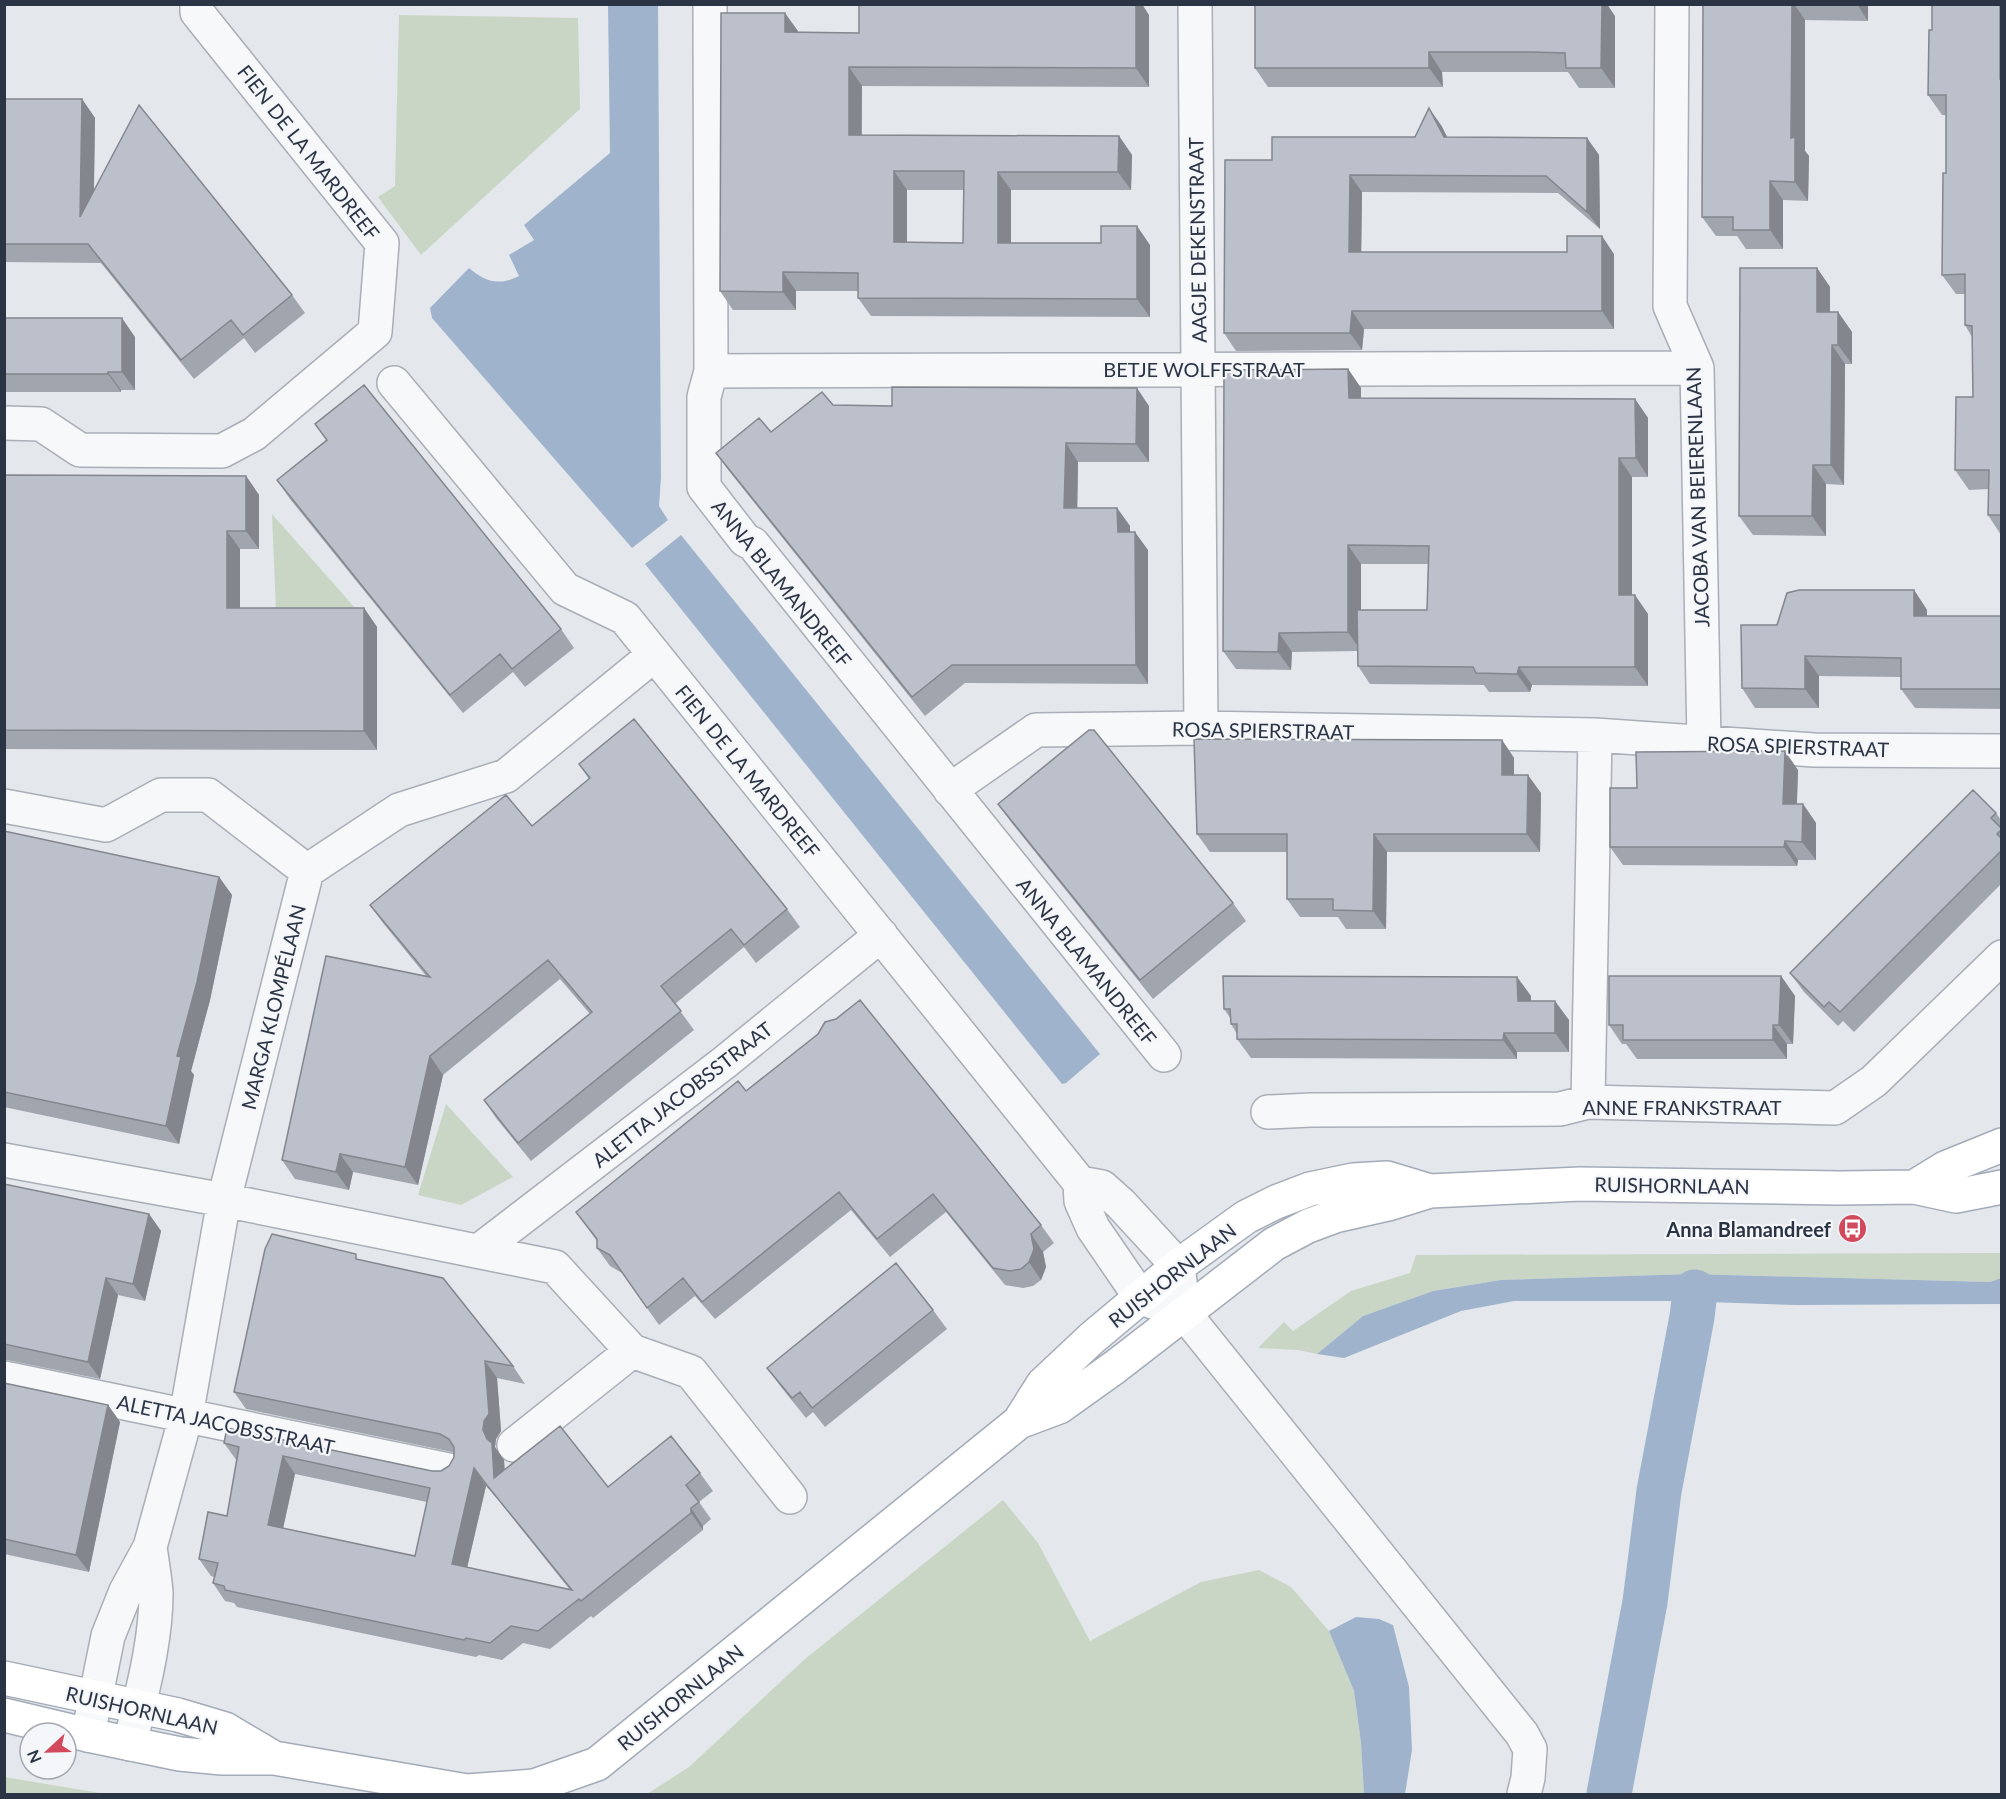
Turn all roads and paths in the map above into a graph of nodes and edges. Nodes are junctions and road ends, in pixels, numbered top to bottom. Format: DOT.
graph roads {
  1 [pos="197,4"];
  2 [pos="710,4"];
  3 [pos="1195,4"];
  4 [pos="1672,4"];
  5 [pos="1697,368"];
  6 [pos="1199,369"];
  7 [pos="711,371"];
  8 [pos="394,383"];
  9 [pos="4,423"];
  10 [pos="654,655"];
  11 [pos="1201,728"];
  12 [pos="1595,735"];
  13 [pos="1704,743"];
  14 [pos="2001,751"];
  15 [pos="950,790"];
  16 [pos="4,806"];
  17 [pos="307,871"];
  18 [pos="881,935"];
  19 [pos="2001,957"];
  20 [pos="1164,1055"];
  21 [pos="1588,1102"];
  22 [pos="1268,1112"];
  23 [pos="2001,1145"];
  24 [pos="4,1160"];
  25 [pos="1080,1183"];
  26 [pos="1914,1186"];
  27 [pos="2001,1187"];
  28 [pos="1430,1191"];
  29 [pos="224,1200"];
  30 [pos="480,1250"];
  31 [pos="1178,1266"];
  32 [pos="1141,1298"];
  33 [pos="1184,1313"];
  34 [pos="632,1351"];
  35 [pos="4,1378"];
  36 [pos="186,1416"];
  37 [pos="1019,1422"];
  38 [pos="514,1446"];
  39 [pos="448,1470"];
  40 [pos="790,1497"];
  41 [pos="150,1547"];
  42 [pos="4,1678"];
  43 [pos="96,1698"];
  44 [pos="138,1707"];
  45 [pos="4,1715"];
  46 [pos="88,1735"];
  47 [pos="130,1744"];
  48 [pos="274,1758"];
  49 [pos="1524,1794"];
  1 -- 9 [label="street, FIEN DE LA MARDREEF"];
  2 -- 7 [label="street, ANNA BLAMANDREEF"];
  3 -- 6 [label="street, AAGJE DEKENSTRAAT"];
  4 -- 5 [label="street, JACOBA VAN BEIERENLAAN"];
  5 -- 6 [label="street, BETJE WOLFFSTRAAT"];
  5 -- 13 [label="street, JACOBA VAN BEIERENLAAN"];
  6 -- 7 [label="street, BETJE WOLFFSTRAAT"];
  6 -- 11 [label="street, AAGJE DEKENSTRAAT"];
  7 -- 15 [label="street, ANNA BLAMANDREEF"];
  8 -- 10 [label="street, FIEN DE LA MARDREEF"];
  10 -- 17 [label="street"];
  10 -- 18 [label="street, FIEN DE LA MARDREEF"];
  11 -- 12 [label="street, ROSA SPIERSTRAAT"];
  11 -- 15 [label="street, ROSA SPIERSTRAAT"];
  12 -- 13 [label="street, ROSA SPIERSTRAAT"];
  12 -- 21 [label="street"];
  13 -- 14 [label="street, ROSA SPIERSTRAAT"];
  15 -- 20 [label="street, ANNA BLAMANDREEF"];
  16 -- 17 [label="street"];
  17 -- 29 [label="street, MARGA KLOMPÉLAAN"];
  18 -- 25 [label="street, FIEN DE LA MARDREEF"];
  18 -- 30 [label="street, ALETTA JACOBSSTRAAT"];
  19 -- 21 [label="street, ANNE FRANKSTRAAT"];
  21 -- 22 [label="street, ANNE FRANKSTRAAT"];
  23 -- 26 [label="main road, RUISHORNLAAN"];
  24 -- 29 [label="street"];
  25 -- 31 [label="street"];
  25 -- 32 [label="street, FIEN DE LA MARDREEF"];
  26 -- 27 [label="main road, RUISHORNLAAN"];
  26 -- 28 [label="main road, RUISHORNLAAN"];
  28 -- 31 [label="main road, RUISHORNLAAN"];
  28 -- 33 [label="main road, RUISHORNLAAN"];
  29 -- 30 [label="street"];
  29 -- 36 [label="street, MARGA KLOMPÉLAAN"];
  30 -- 34 [label="street"];
  31 -- 32 [label="main road, RUISHORNLAAN"];
  31 -- 33 [label="street"];
  32 -- 33 [label="street"];
  32 -- 37 [label="main road, RUISHORNLAAN"];
  33 -- 37 [label="main road, RUISHORNLAAN"];
  33 -- 49 [label="street"];
  34 -- 38 [label="street"];
  34 -- 40 [label="street"];
  35 -- 36 [label="street, ALETTA JACOBSSTRAAT"];
  36 -- 39 [label="street, ALETTA JACOBSSTRAAT"];
  36 -- 41 [label="street, MARGA KLOMPÉLAAN"];
  37 -- 48 [label="main road, RUISHORNLAAN"];
  41 -- 43 [label="street, MARGA KLOMPÉLAAN"];
  41 -- 44 [label="street, MARGA KLOMPÉLAAN"];
  42 -- 43 [label="main road, RUISHORNLAAN"];
  43 -- 44 [label="main road, RUISHORNLAAN"];
  43 -- 46 [label="street, MARGA KLOMPÉLAAN"];
  44 -- 47 [label="street, MARGA KLOMPÉLAAN"];
  44 -- 48 [label="main road, RUISHORNLAAN"];
  45 -- 46 [label="main road, RUISHORNLAAN"];
  46 -- 47 [label="main road, RUISHORNLAAN"];
  47 -- 48 [label="main road, RUISHORNLAAN"];
}
